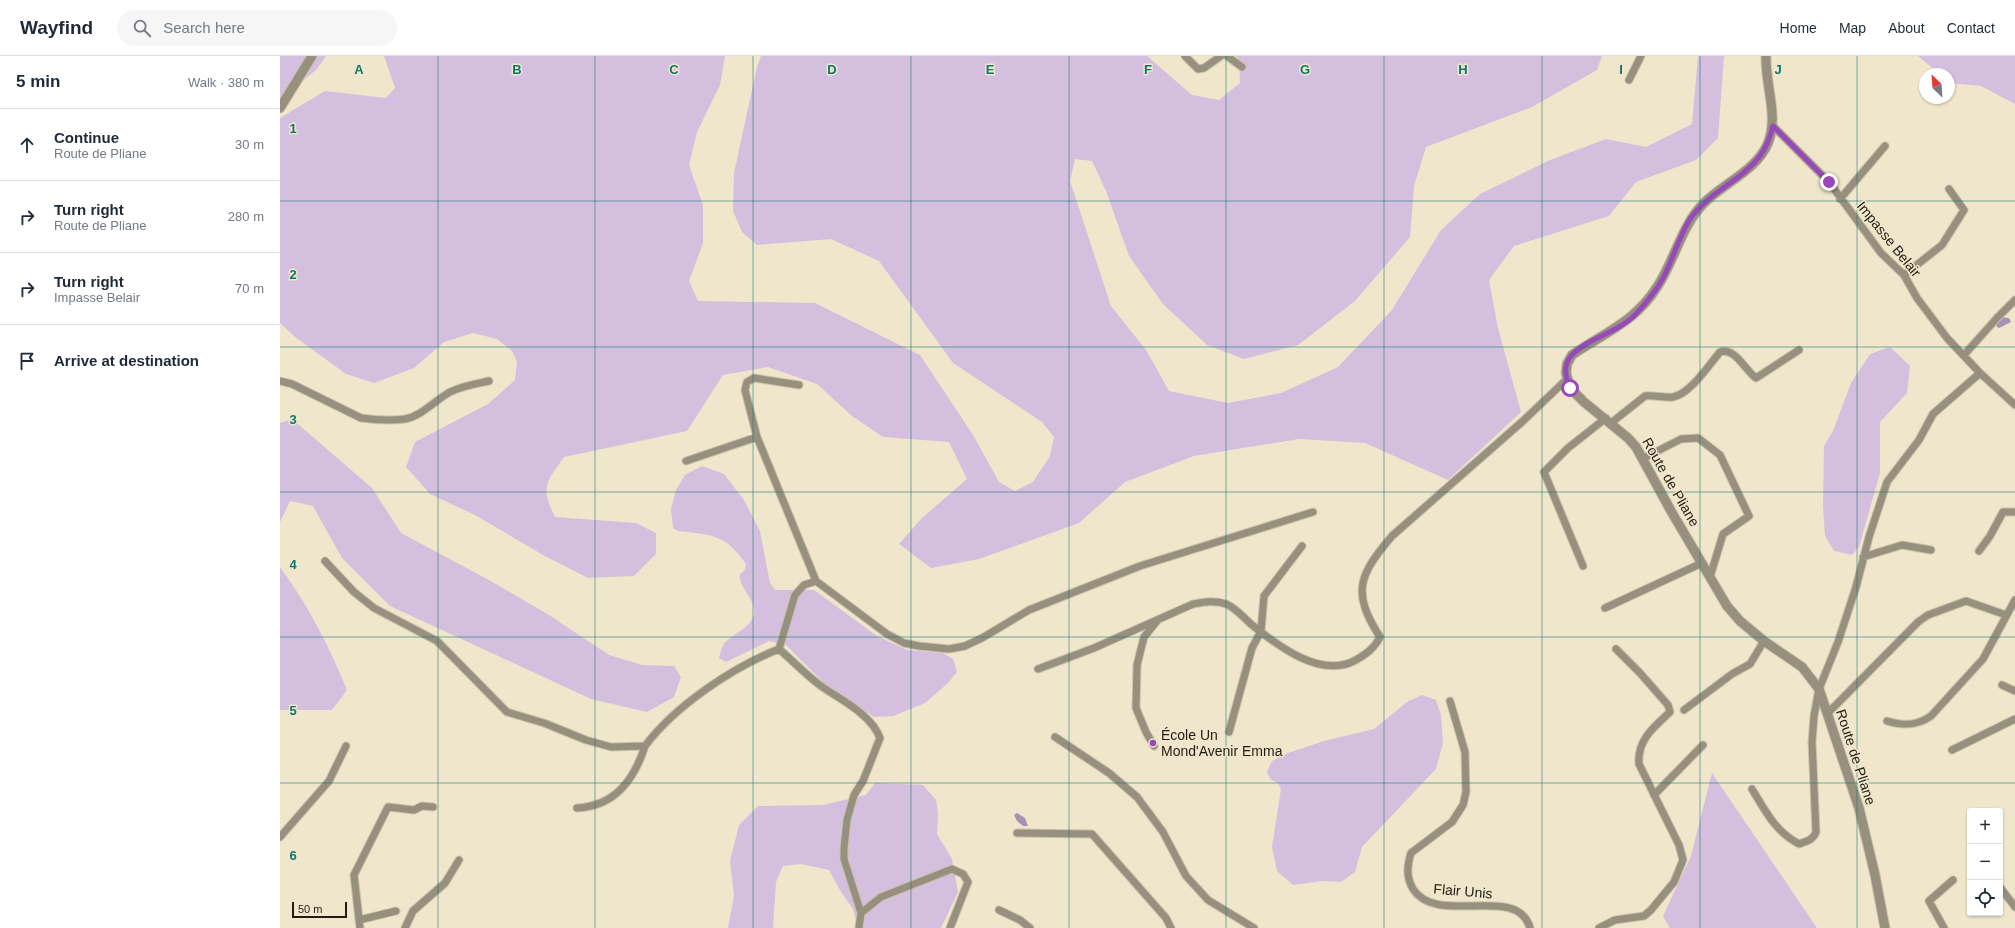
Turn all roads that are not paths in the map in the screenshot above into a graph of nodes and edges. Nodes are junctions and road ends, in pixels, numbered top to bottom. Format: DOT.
graph roads {
  1 [pos="312,56"];
  2 [pos="1185,56"];
  3 [pos="1221,56"];
  4 [pos="1227,56"];
  5 [pos="1641,56"];
  6 [pos="1766,56"];
  7 [pos="1242,67"];
  8 [pos="1629,80"];
  9 [pos="280,108"];
  10 [pos="1773,126"];
  11 [pos="1885,146"];
  12 [pos="1949,189"];
  13 [pos="1840,199"];
  14 [pos="1904,275"];
  15 [pos="2015,300"];
  16 [pos="1799,350"];
  17 [pos="1964,355"];
  18 [pos="1980,373"];
  19 [pos="1566,380"];
  20 [pos="280,381"];
  21 [pos="489,381"];
  22 [pos="799,386"];
  23 [pos="2015,405"];
  24 [pos="1609,420"];
  25 [pos="757,437"];
  26 [pos="1642,459"];
  27 [pos="686,462"];
  28 [pos="1313,512"];
  29 [pos="2015,512"];
  30 [pos="1302,546"];
  31 [pos="1931,550"];
  32 [pos="1979,551"];
  33 [pos="1863,557"];
  34 [pos="325,561"];
  35 [pos="1702,563"];
  36 [pos="1583,566"];
  37 [pos="1710,578"];
  38 [pos="816,581"];
  39 [pos="2015,600"];
  40 [pos="1605,608"];
  41 [pos="2006,616"];
  42 [pos="1158,620"];
  43 [pos="1261,631"];
  44 [pos="1764,641"];
  45 [pos="779,649"];
  46 [pos="1616,649"];
  47 [pos="1038,669"];
  48 [pos="2002,685"];
  49 [pos="1819,688"];
  50 [pos="2015,691"];
  51 [pos="1450,701"];
  52 [pos="1684,710"];
  53 [pos="1828,713"];
  54 [pos="2015,719"];
  55 [pos="1887,721"];
  56 [pos="1229,732"];
  57 [pos="1055,737"];
  58 [pos="1703,745"];
  59 [pos="346,746"];
  60 [pos="645,746"];
  61 [pos="1154,746"];
  62 [pos="1952,750"];
  63 [pos="1752,790"];
  64 [pos="1654,795"];
  65 [pos="432,807"];
  66 [pos="577,808"];
  67 [pos="1017,833"];
  68 [pos="280,837"];
  69 [pos="459,860"];
  70 [pos="1953,880"];
  71 [pos="2003,891"];
  72 [pos="2015,907"];
  73 [pos="999,910"];
  74 [pos="396,911"];
  75 [pos="861,913"];
  76 [pos="359,920"];
  77 [pos="360,928"];
  78 [pos="405,928"];
  79 [pos="859,928"];
  80 [pos="950,928"];
  81 [pos="1030,928"];
  82 [pos="1171,928"];
  83 [pos="1254,928"];
  84 [pos="1530,928"];
  85 [pos="1599,928"];
  86 [pos="1885,928"];
  87 [pos="1944,928"];
  1 -- 9 [label="street"];
  2 -- 3 [label="street"];
  4 -- 7 [label="street"];
  5 -- 8 [label="street"];
  6 -- 10 [label="street"];
  10 -- 13 [label="street, Impasse Belair"];
  10 -- 19 [label="street"];
  11 -- 13 [label="street"];
  12 -- 14 [label="street"];
  13 -- 14 [label="street, Impasse Belair"];
  14 -- 17 [label="street, Impasse Belair"];
  15 -- 17 [label="street"];
  16 -- 24 [label="street"];
  17 -- 18 [label="street, Impasse Belair"];
  18 -- 23 [label="street, Impasse Belair"];
  18 -- 33 [label="street"];
  19 -- 24 [label="street, Route de Pliane"];
  19 -- 43 [label="street"];
  20 -- 21 [label="street"];
  22 -- 25 [label="street"];
  24 -- 26 [label="street, Route de Pliane"];
  24 -- 36 [label="street"];
  25 -- 27 [label="street"];
  25 -- 38 [label="street"];
  26 -- 35 [label="street, Route de Pliane"];
  26 -- 37 [label="street"];
  28 -- 38 [label="street"];
  29 -- 32 [label="street"];
  30 -- 43 [label="street"];
  31 -- 33 [label="street"];
  33 -- 49 [label="street"];
  34 -- 60 [label="street"];
  35 -- 37 [label="street, Route de Pliane"];
  35 -- 40 [label="street"];
  37 -- 44 [label="street, Route de Pliane"];
  38 -- 45 [label="street"];
  39 -- 41 [label="street"];
  41 -- 53 [label="street"];
  41 -- 55 [label="street"];
  42 -- 43 [label="street"];
  42 -- 47 [label="street"];
  42 -- 61 [label="street"];
  43 -- 56 [label="street"];
  44 -- 49 [label="street, Route de Pliane"];
  44 -- 52 [label="street"];
  45 -- 60 [label="street"];
  45 -- 75 [label="street"];
  46 -- 64 [label="street"];
  48 -- 50 [label="street"];
  49 -- 53 [label="street, Route de Pliane"];
  49 -- 63 [label="street"];
  51 -- 84 [label="street, Flair Unis"];
  53 -- 86 [label="street, Route de Pliane"];
  54 -- 62 [label="street"];
  57 -- 83 [label="street"];
  58 -- 64 [label="street"];
  59 -- 68 [label="street"];
  60 -- 66 [label="street"];
  64 -- 85 [label="street"];
  65 -- 76 [label="street"];
  67 -- 82 [label="street"];
  69 -- 78 [label="street"];
  70 -- 87 [label="street"];
  71 -- 72 [label="street"];
  73 -- 81 [label="street"];
  74 -- 76 [label="street"];
  75 -- 79 [label="street"];
  75 -- 80 [label="street"];
  76 -- 77 [label="street"];
}
